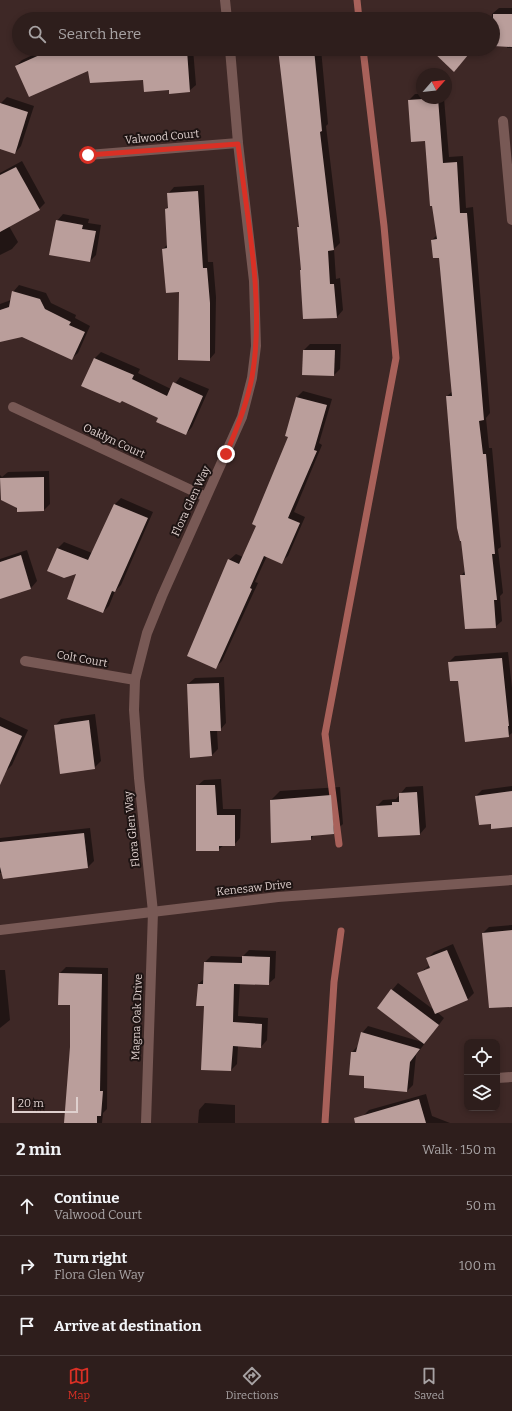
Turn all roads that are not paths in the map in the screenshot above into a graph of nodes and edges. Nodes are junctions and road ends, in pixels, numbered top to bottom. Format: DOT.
graph roads {
  1 [pos="225,0"];
  2 [pos="226,12"];
  3 [pos="231,56"];
  4 [pos="503,121"];
  5 [pos="238,144"];
  6 [pos="88,155"];
  7 [pos="512,220"];
  8 [pos="13,407"];
  9 [pos="206,497"];
  10 [pos="25,662"];
  11 [pos="135,680"];
  12 [pos="512,880"];
  13 [pos="153,912"];
  14 [pos="0,930"];
  15 [pos="512,1077"];
  16 [pos="500,1078"];
  17 [pos="146,1123"];
  1 -- 2 [label="street"];
  3 -- 5 [label="street, Flora Glen Way"];
  4 -- 7 [label="street"];
  5 -- 6 [label="street, Valwood Court"];
  5 -- 9 [label="street, Flora Glen Way"];
  8 -- 9 [label="street, Oaklyn Court"];
  9 -- 11 [label="street, Flora Glen Way"];
  10 -- 11 [label="street, Colt Court"];
  11 -- 13 [label="street, Flora Glen Way"];
  12 -- 13 [label="street, Kenesaw Drive"];
  13 -- 14 [label="street, Kenesaw Drive"];
  13 -- 17 [label="street, Magna Oak Drive"];
  15 -- 16 [label="street"];
}
